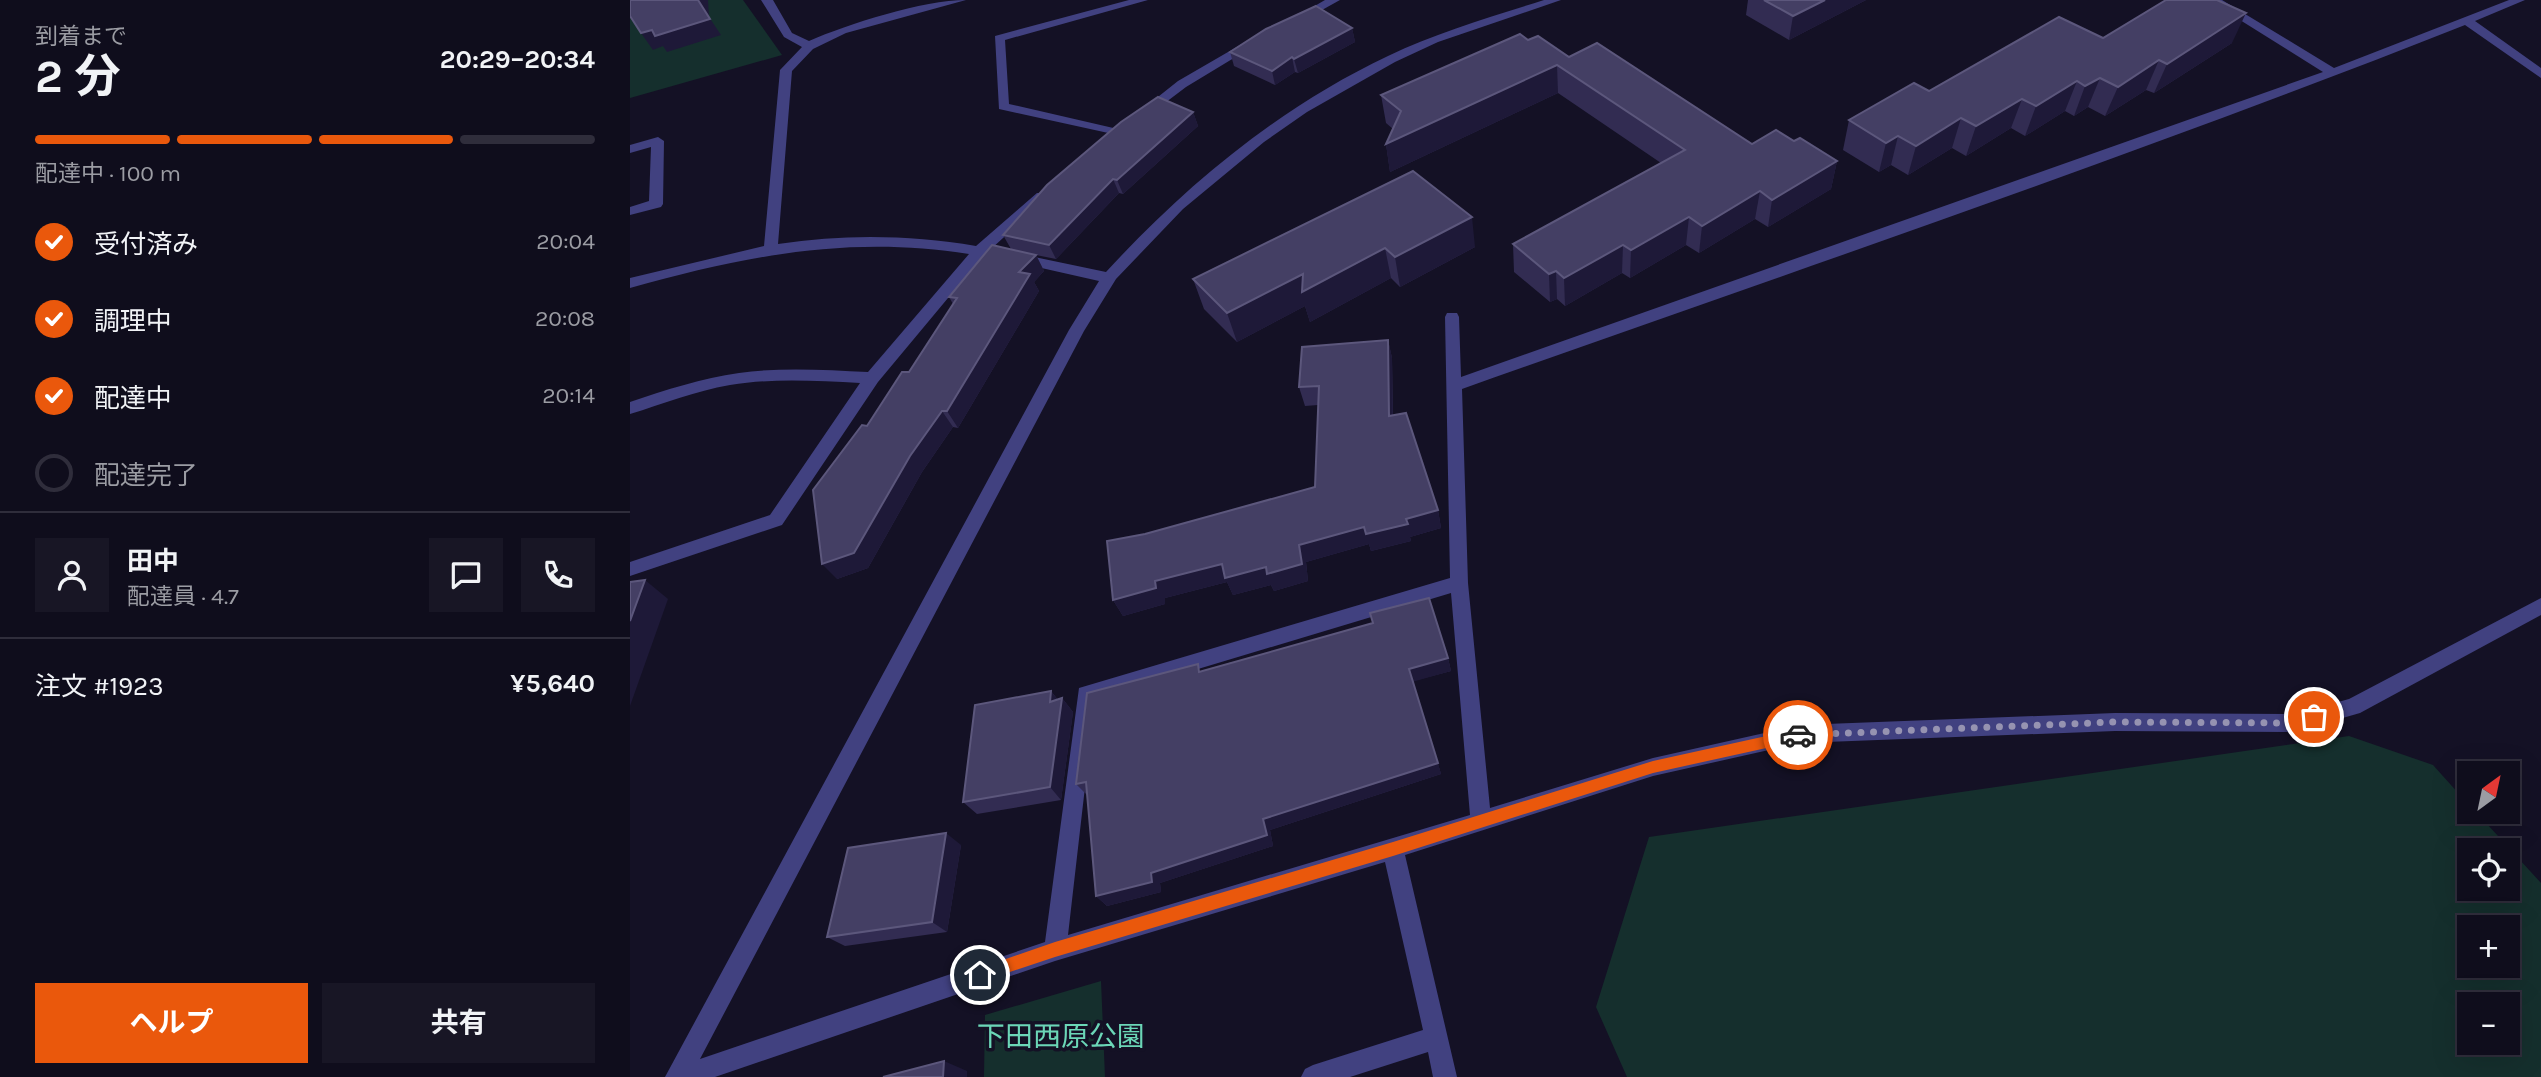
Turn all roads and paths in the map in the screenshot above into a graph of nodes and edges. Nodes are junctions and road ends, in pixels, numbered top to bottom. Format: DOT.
graph roads {
  1 [pos="767,0"];
  2 [pos="959,0"];
  3 [pos="1142,0"];
  4 [pos="1334,0"];
  5 [pos="1555,0"];
  6 [pos="2214,0"];
  7 [pos="2519,0"];
  8 [pos="2465,20"];
  9 [pos="1284,26"];
  10 [pos="1261,38"];
  11 [pos="809,46"];
  12 [pos="2333,73"];
  13 [pos="2541,74"];
  14 [pos="630,149"];
  15 [pos="1055,185"];
  16 [pos="630,211"];
  17 [pos="771,248"];
  18 [pos="979,251"];
  19 [pos="1109,278"];
  20 [pos="630,283"];
  21 [pos="1452,317"];
  22 [pos="873,378"];
  23 [pos="1454,386"];
  24 [pos="630,408"];
  25 [pos="630,569"];
  26 [pos="1460,583"];
  27 [pos="2541,606"];
  28 [pos="1481,821"];
  29 [pos="1393,849"];
  30 [pos="1055,950"];
  31 [pos="1437,1037"];
  32 [pos="678,1077"];
  33 [pos="1313,1077"];
  34 [pos="1445,1077"];
  1 -- 11 [label="street"];
  2 -- 11 [label="street"];
  3 -- 10 [label="street"];
  4 -- 9 [label="street"];
  5 -- 19 [label="street"];
  6 -- 12 [label="street"];
  7 -- 8 [label="street"];
  8 -- 12 [label="street"];
  8 -- 13 [label="street"];
  11 -- 17 [label="street"];
  12 -- 23 [label="street"];
  14 -- 16 [label="street"];
  15 -- 18 [label="street"];
  17 -- 18 [label="street"];
  17 -- 20 [label="street"];
  18 -- 19 [label="street"];
  18 -- 22 [label="street"];
  19 -- 32 [label="street"];
  21 -- 23 [label="street"];
  22 -- 24 [label="street"];
  22 -- 25 [label="street"];
  23 -- 26 [label="street"];
  26 -- 28 [label="street"];
  26 -- 30 [label="street"];
  27 -- 28 [label="street"];
  28 -- 29 [label="street"];
  29 -- 30 [label="street"];
  29 -- 31 [label="street"];
  30 -- 32 [label="street"];
  31 -- 33 [label="street"];
  31 -- 34 [label="street"];
}
